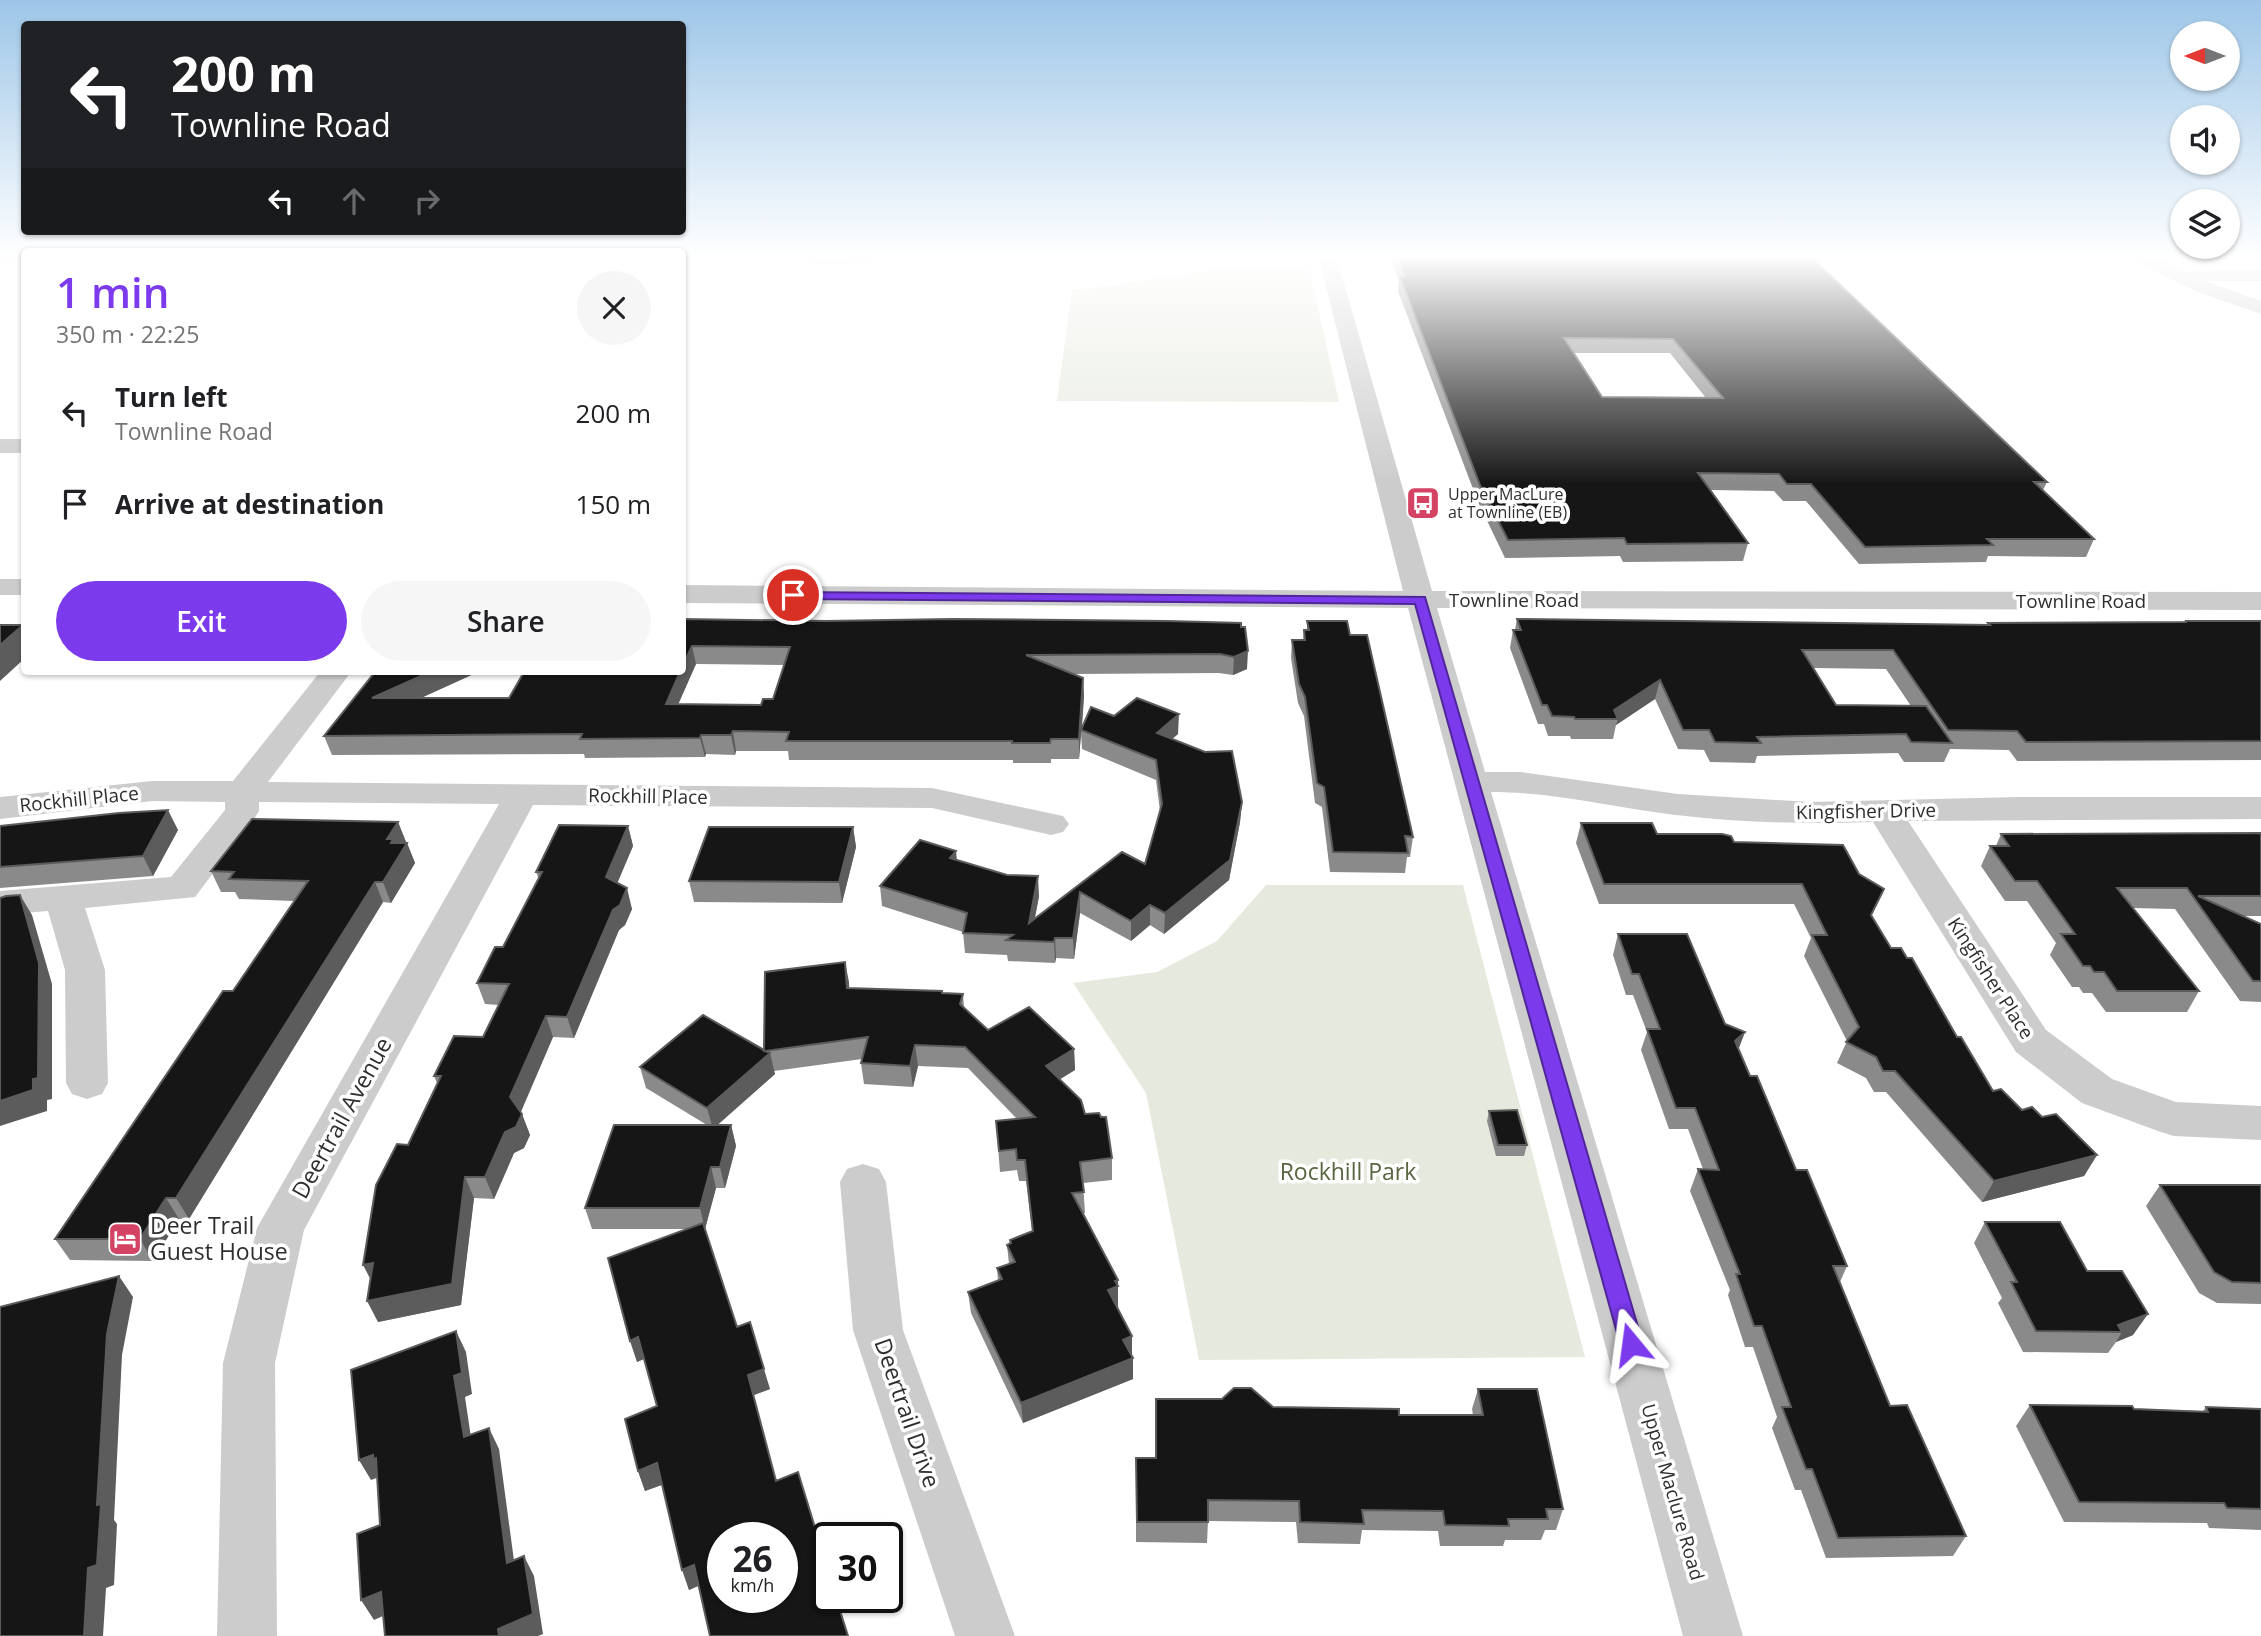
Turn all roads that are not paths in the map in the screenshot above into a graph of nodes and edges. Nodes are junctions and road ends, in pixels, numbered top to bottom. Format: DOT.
graph roads {
  1 [pos="1348,331"];
  2 [pos="0,446"];
  3 [pos="21,446"];
  4 [pos="0,587"];
  5 [pos="21,587"];
  6 [pos="686,594"];
  7 [pos="1420,600"];
  8 [pos="2261,601"];
  9 [pos="334,675"];
  10 [pos="1474,782"];
  11 [pos="242,792"];
  12 [pos="522,794"];
  13 [pos="0,808"];
  14 [pos="2261,808"];
  15 [pos="1883,810"];
  16 [pos="1051,824"];
  17 [pos="63,897"];
  18 [pos="0,903"];
  19 [pos="87,1083"];
  20 [pos="2261,1123"];
  21 [pos="863,1182"];
  22 [pos="247,1636"];
  23 [pos="985,1636"];
  24 [pos="1713,1636"];
  1 -- 7 [label="street, Upper Maclure Road"];
  2 -- 3 [label="street"];
  4 -- 5 [label="street"];
  6 -- 7 [label="street, Townline Road"];
  7 -- 8 [label="street, Townline Road"];
  7 -- 10 [label="street, Upper Maclure Road"];
  9 -- 11 [label="street"];
  10 -- 15 [label="street, Kingfisher Drive"];
  10 -- 24 [label="street, Upper Maclure Road"];
  11 -- 12 [label="street, Rockhill Place"];
  11 -- 13 [label="street, Rockhill Place"];
  11 -- 17 [label="street"];
  12 -- 16 [label="street, Rockhill Place"];
  12 -- 22 [label="street, Deertrail Avenue"];
  14 -- 15 [label="street, Kingfisher Drive"];
  15 -- 20 [label="street, Kingfisher Place"];
  17 -- 18 [label="street"];
  17 -- 19 [label="street"];
  21 -- 23 [label="street, Deertrail Drive"];
}
